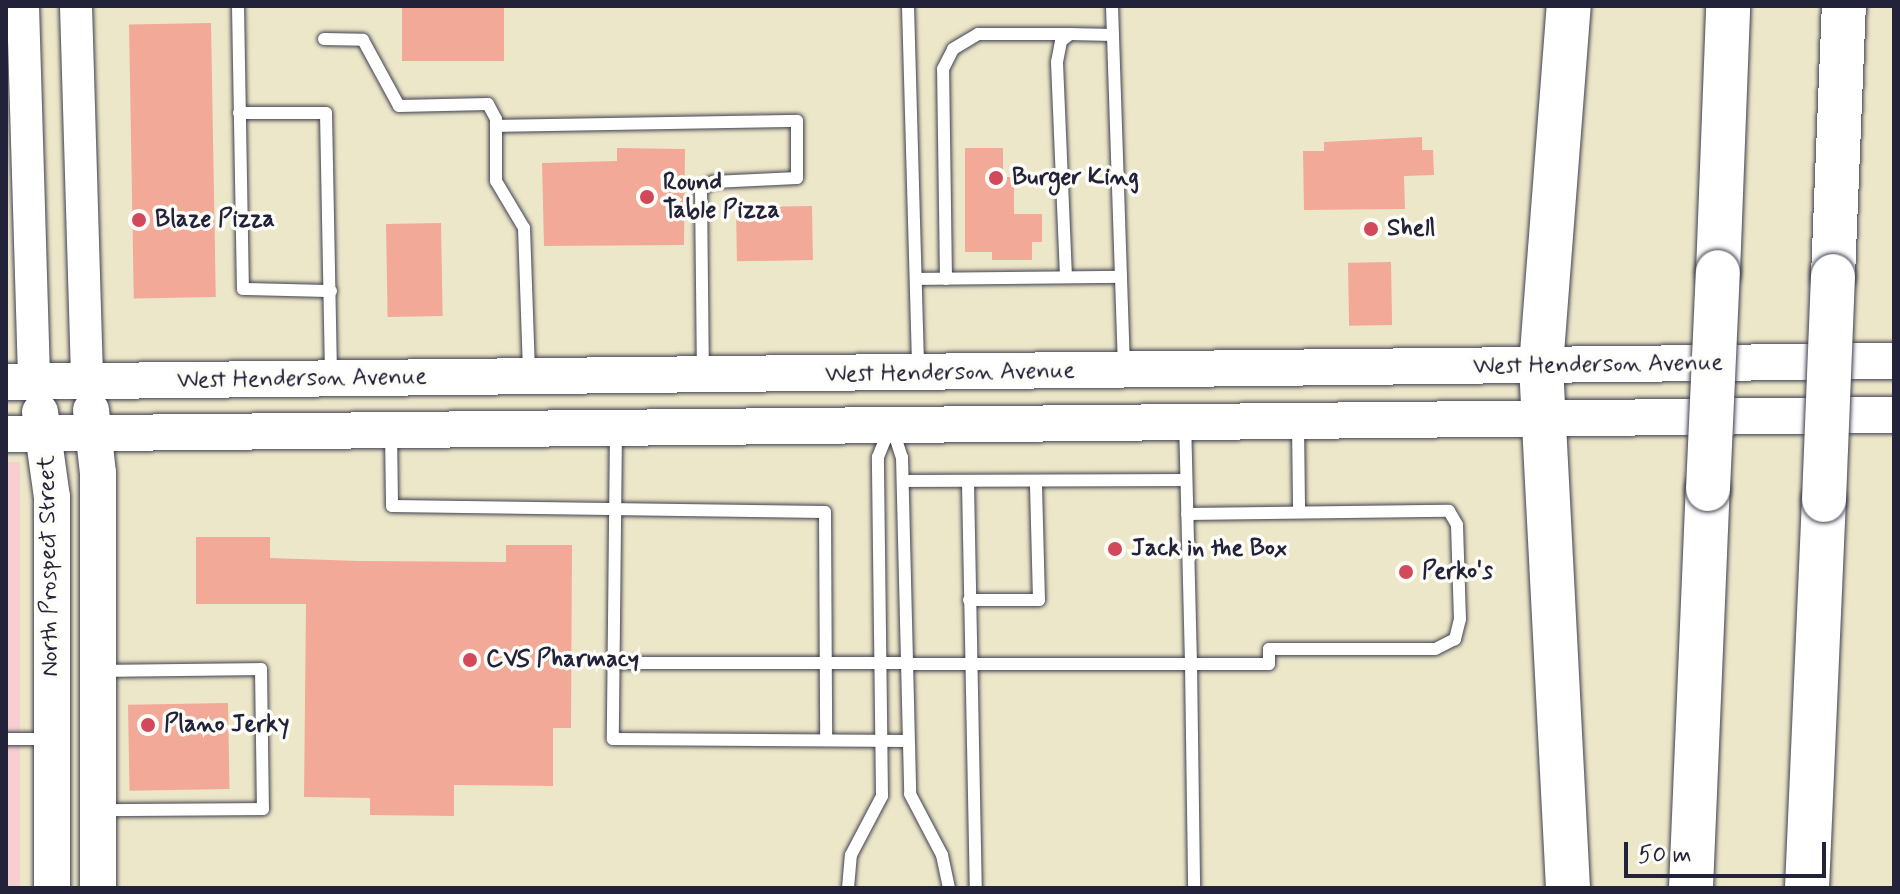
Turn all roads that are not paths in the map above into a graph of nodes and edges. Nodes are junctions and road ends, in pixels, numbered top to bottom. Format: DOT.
graph roads {
  1 [pos="23,6"];
  2 [pos="76,6"];
  3 [pos="238,6"];
  4 [pos="908,6"];
  5 [pos="1112,6"];
  6 [pos="1569,6"];
  7 [pos="1728,6"];
  8 [pos="1844,6"];
  9 [pos="1070,34"];
  10 [pos="1113,35"];
  11 [pos="324,39"];
  12 [pos="239,113"];
  13 [pos="496,126"];
  14 [pos="1066,277"];
  15 [pos="1121,277"];
  16 [pos="916,279"];
  17 [pos="946,279"];
  18 [pos="331,291"];
  19 [pos="1894,361"];
  20 [pos="1541,366"];
  21 [pos="1125,371"];
  22 [pos="918,373"];
  23 [pos="703,375"];
  24 [pos="787,375"];
  25 [pos="529,377"];
  26 [pos="331,379"];
  27 [pos="20,382"];
  28 [pos="87,382"];
  29 [pos="1894,415"];
  30 [pos="1541,417"];
  31 [pos="1298,420"];
  32 [pos="1185,421"];
  33 [pos="891,424"];
  34 [pos="616,427"];
  35 [pos="533,428"];
  36 [pos="391,429"];
  37 [pos="95,432"];
  38 [pos="6,434"];
  39 [pos="45,434"];
  40 [pos="1186,480"];
  41 [pos="903,481"];
  42 [pos="1036,482"];
  43 [pos="968,483"];
  44 [pos="615,511"];
  45 [pos="1299,511"];
  46 [pos="1187,514"];
  47 [pos="969,600"];
  48 [pos="613,663"];
  49 [pos="1191,664"];
  50 [pos="969,665"];
  51 [pos="825,666"];
  52 [pos="881,667"];
  53 [pos="908,667"];
  54 [pos="98,671"];
  55 [pos="6,739"];
  56 [pos="52,739"];
  57 [pos="826,740"];
  58 [pos="882,741"];
  59 [pos="908,741"];
  60 [pos="98,810"];
  61 [pos="52,888"];
  62 [pos="98,888"];
  63 [pos="848,888"];
  64 [pos="949,888"];
  65 [pos="976,888"];
  66 [pos="1194,888"];
  67 [pos="1568,888"];
  68 [pos="1691,888"];
  69 [pos="1807,888"];
  1 -- 27 [label="street, North Prospect Street"];
  2 -- 28 [label="street, North Prospect Street"];
  3 -- 12 [label="lane"];
  4 -- 16 [label="lane"];
  5 -- 10 [label="lane"];
  6 -- 20 [label="highway"];
  7 -- 68 [label="highway, bridge"];
  8 -- 69 [label="highway, bridge"];
  9 -- 10 [label="lane"];
  9 -- 14 [label="lane"];
  9 -- 17 [label="lane"];
  10 -- 15 [label="lane"];
  11 -- 13 [label="lane"];
  12 -- 18 [label="lane"];
  12 -- 18 [label="lane"];
  13 -- 23 [label="lane"];
  13 -- 25 [label="lane"];
  14 -- 15 [label="lane"];
  14 -- 17 [label="lane"];
  15 -- 21 [label="lane"];
  16 -- 17 [label="lane"];
  16 -- 22 [label="lane"];
  18 -- 26 [label="lane"];
  19 -- 20 [label="main road, West Henderson Avenue"];
  20 -- 21 [label="main road, West Henderson Avenue"];
  20 -- 30 [label="highway"];
  21 -- 22 [label="main road, West Henderson Avenue"];
  21 -- 33 [label="main road"];
  22 -- 24 [label="main road, West Henderson Avenue"];
  23 -- 24 [label="main road, West Henderson Avenue"];
  23 -- 25 [label="main road, West Henderson Avenue"];
  24 -- 35 [label="main road"];
  25 -- 26 [label="main road, West Henderson Avenue"];
  26 -- 28 [label="main road, West Henderson Avenue"];
  27 -- 28 [label="main road, West Henderson Avenue"];
  27 -- 39 [label="main road, North Prospect Street"];
  28 -- 37 [label="main road, North Prospect Street"];
  29 -- 30 [label="main road, West Henderson Avenue"];
  30 -- 31 [label="main road, West Henderson Avenue"];
  30 -- 67 [label="highway"];
  31 -- 32 [label="main road, West Henderson Avenue"];
  31 -- 45 [label="lane"];
  32 -- 33 [label="main road, West Henderson Avenue"];
  32 -- 40 [label="lane"];
  33 -- 34 [label="main road, West Henderson Avenue"];
  33 -- 41 [label="lane"];
  33 -- 52 [label="lane"];
  34 -- 35 [label="main road, West Henderson Avenue"];
  34 -- 44 [label="lane"];
  35 -- 36 [label="main road, West Henderson Avenue"];
  36 -- 37 [label="main road, West Henderson Avenue"];
  36 -- 44 [label="lane"];
  37 -- 39 [label="main road, West Henderson Avenue"];
  37 -- 54 [label="main road, North Prospect Street"];
  38 -- 39 [label="main road, West Henderson Avenue"];
  39 -- 56 [label="main road, North Prospect Street"];
  40 -- 42 [label="lane"];
  40 -- 46 [label="lane"];
  41 -- 43 [label="lane"];
  41 -- 53 [label="lane"];
  42 -- 43 [label="lane"];
  42 -- 47 [label="lane"];
  43 -- 47 [label="lane"];
  44 -- 48 [label="lane"];
  44 -- 51 [label="lane"];
  45 -- 46 [label="lane"];
  45 -- 49 [label="lane"];
  46 -- 49 [label="lane"];
  47 -- 50 [label="lane"];
  48 -- 51 [label="lane"];
  48 -- 57 [label="lane"];
  49 -- 50 [label="lane"];
  49 -- 66 [label="lane"];
  50 -- 53 [label="lane"];
  50 -- 65 [label="lane"];
  51 -- 52 [label="lane"];
  51 -- 57 [label="lane"];
  52 -- 53 [label="lane"];
  52 -- 58 [label="lane"];
  53 -- 59 [label="lane"];
  54 -- 60 [label="main road, North Prospect Street"];
  54 -- 60 [label="lane"];
  55 -- 56 [label="lane"];
  56 -- 61 [label="main road, North Prospect Street"];
  57 -- 58 [label="lane"];
  58 -- 59 [label="lane"];
  58 -- 63 [label="lane"];
  59 -- 64 [label="lane"];
  60 -- 62 [label="main road, North Prospect Street"];
}
